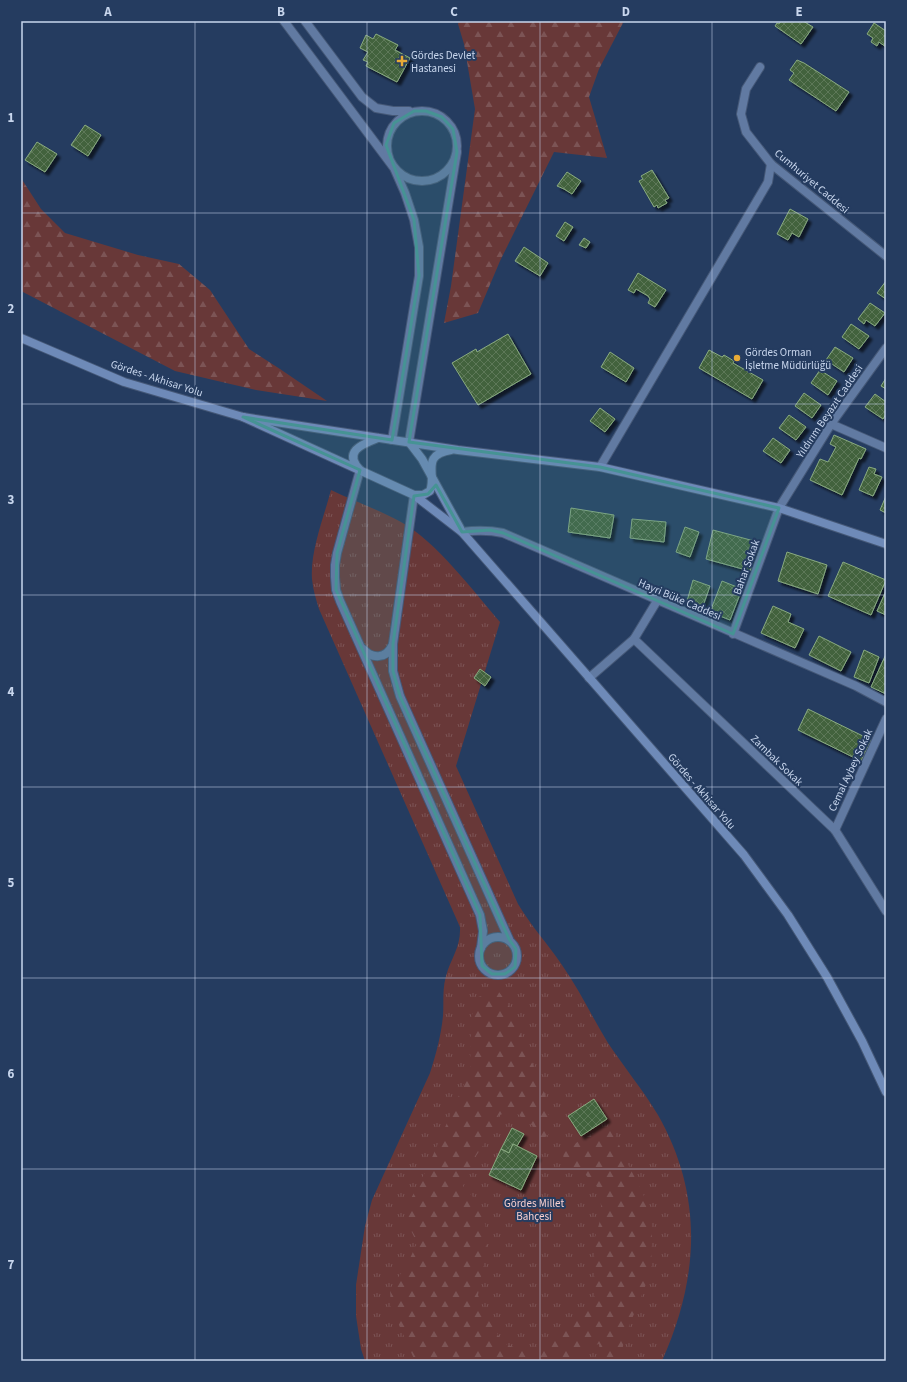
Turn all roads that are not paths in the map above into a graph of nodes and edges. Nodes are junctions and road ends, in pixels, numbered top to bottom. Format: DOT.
graph roads {
  1 [pos="284,21"];
  2 [pos="305,21"];
  3 [pos="760,67"];
  4 [pos="414,111"];
  5 [pos="457,152"];
  6 [pos="771,164"];
  7 [pos="394,168"];
  8 [pos="886,256"];
  9 [pos="21,338"];
  10 [pos="886,348"];
  11 [pos="243,417"];
  12 [pos="831,424"];
  13 [pos="379,438"];
  14 [pos="392,440"];
  15 [pos="409,442"];
  16 [pos="886,448"];
  17 [pos="458,450"];
  18 [pos="600,467"];
  19 [pos="360,470"];
  20 [pos="431,475"];
  21 [pos="414,495"];
  22 [pos="780,508"];
  23 [pos="462,532"];
  24 [pos="886,544"];
  25 [pos="657,601"];
  26 [pos="733,634"];
  27 [pos="634,639"];
  28 [pos="393,644"];
  29 [pos="361,647"];
  30 [pos="589,678"];
  31 [pos="886,702"];
  32 [pos="886,719"];
  33 [pos="835,830"];
  34 [pos="886,911"];
  35 [pos="509,939"];
  36 [pos="481,948"];
  37 [pos="886,1092"];
  1 -- 7 [label="street"];
  2 -- 4 [label="street"];
  3 -- 6 [label="street, Cumhuriyet Caddesi"];
  4 -- 5 [label="street"];
  4 -- 7 [label="street"];
  5 -- 7 [label="street"];
  5 -- 15 [label="street"];
  6 -- 8 [label="street, Cumhuriyet Caddesi"];
  6 -- 18 [label="street"];
  7 -- 14 [label="street"];
  9 -- 11 [label="main road, Gördes - Akhisar Yolu"];
  10 -- 12 [label="street, Yıldırım Beyazıt Caddesi"];
  11 -- 13 [label="main road, Gördes - Akhisar Yolu"];
  11 -- 19 [label="main road, Gördes - Akhisar Yolu"];
  12 -- 16 [label="street"];
  12 -- 22 [label="street, Yıldırım Beyazıt Caddesi"];
  13 -- 14 [label="main road, Gördes - Akhisar Yolu"];
  13 -- 19 [label="main road"];
  14 -- 15 [label="main road, Gördes - Akhisar Yolu"];
  15 -- 17 [label="main road, Gördes - Akhisar Yolu"];
  15 -- 20 [label="main road, Gördes - Akhisar Yolu"];
  17 -- 18 [label="main road, Gördes - Akhisar Yolu"];
  17 -- 20 [label="main road"];
  18 -- 22 [label="main road, Gördes - Akhisar Yolu"];
  19 -- 21 [label="main road, Gördes - Akhisar Yolu"];
  19 -- 29 [label="street"];
  20 -- 21 [label="main road"];
  20 -- 23 [label="main road, Gördes - Akhisar Yolu"];
  21 -- 23 [label="main road, Gördes - Akhisar Yolu"];
  21 -- 28 [label="street"];
  22 -- 24 [label="main road, Gördes - Akhisar Yolu"];
  22 -- 26 [label="street, Bahar Sokak"];
  23 -- 25 [label="street, Hayri Büke Caddesi"];
  23 -- 30 [label="main road, Gördes - Akhisar Yolu"];
  25 -- 26 [label="street, Hayri Büke Caddesi"];
  25 -- 27 [label="street"];
  26 -- 31 [label="street, Hayri Büke Caddesi"];
  27 -- 30 [label="street"];
  27 -- 33 [label="street, Zambak Sokak"];
  28 -- 29 [label="street"];
  28 -- 35 [label="street"];
  29 -- 36 [label="street"];
  30 -- 37 [label="main road, Gördes - Akhisar Yolu"];
  32 -- 33 [label="street, Cemal Aybey Sokak"];
  33 -- 34 [label="street, Zambak Sokak"];
  35 -- 36 [label="street"];
  35 -- 36 [label="street"];
}
